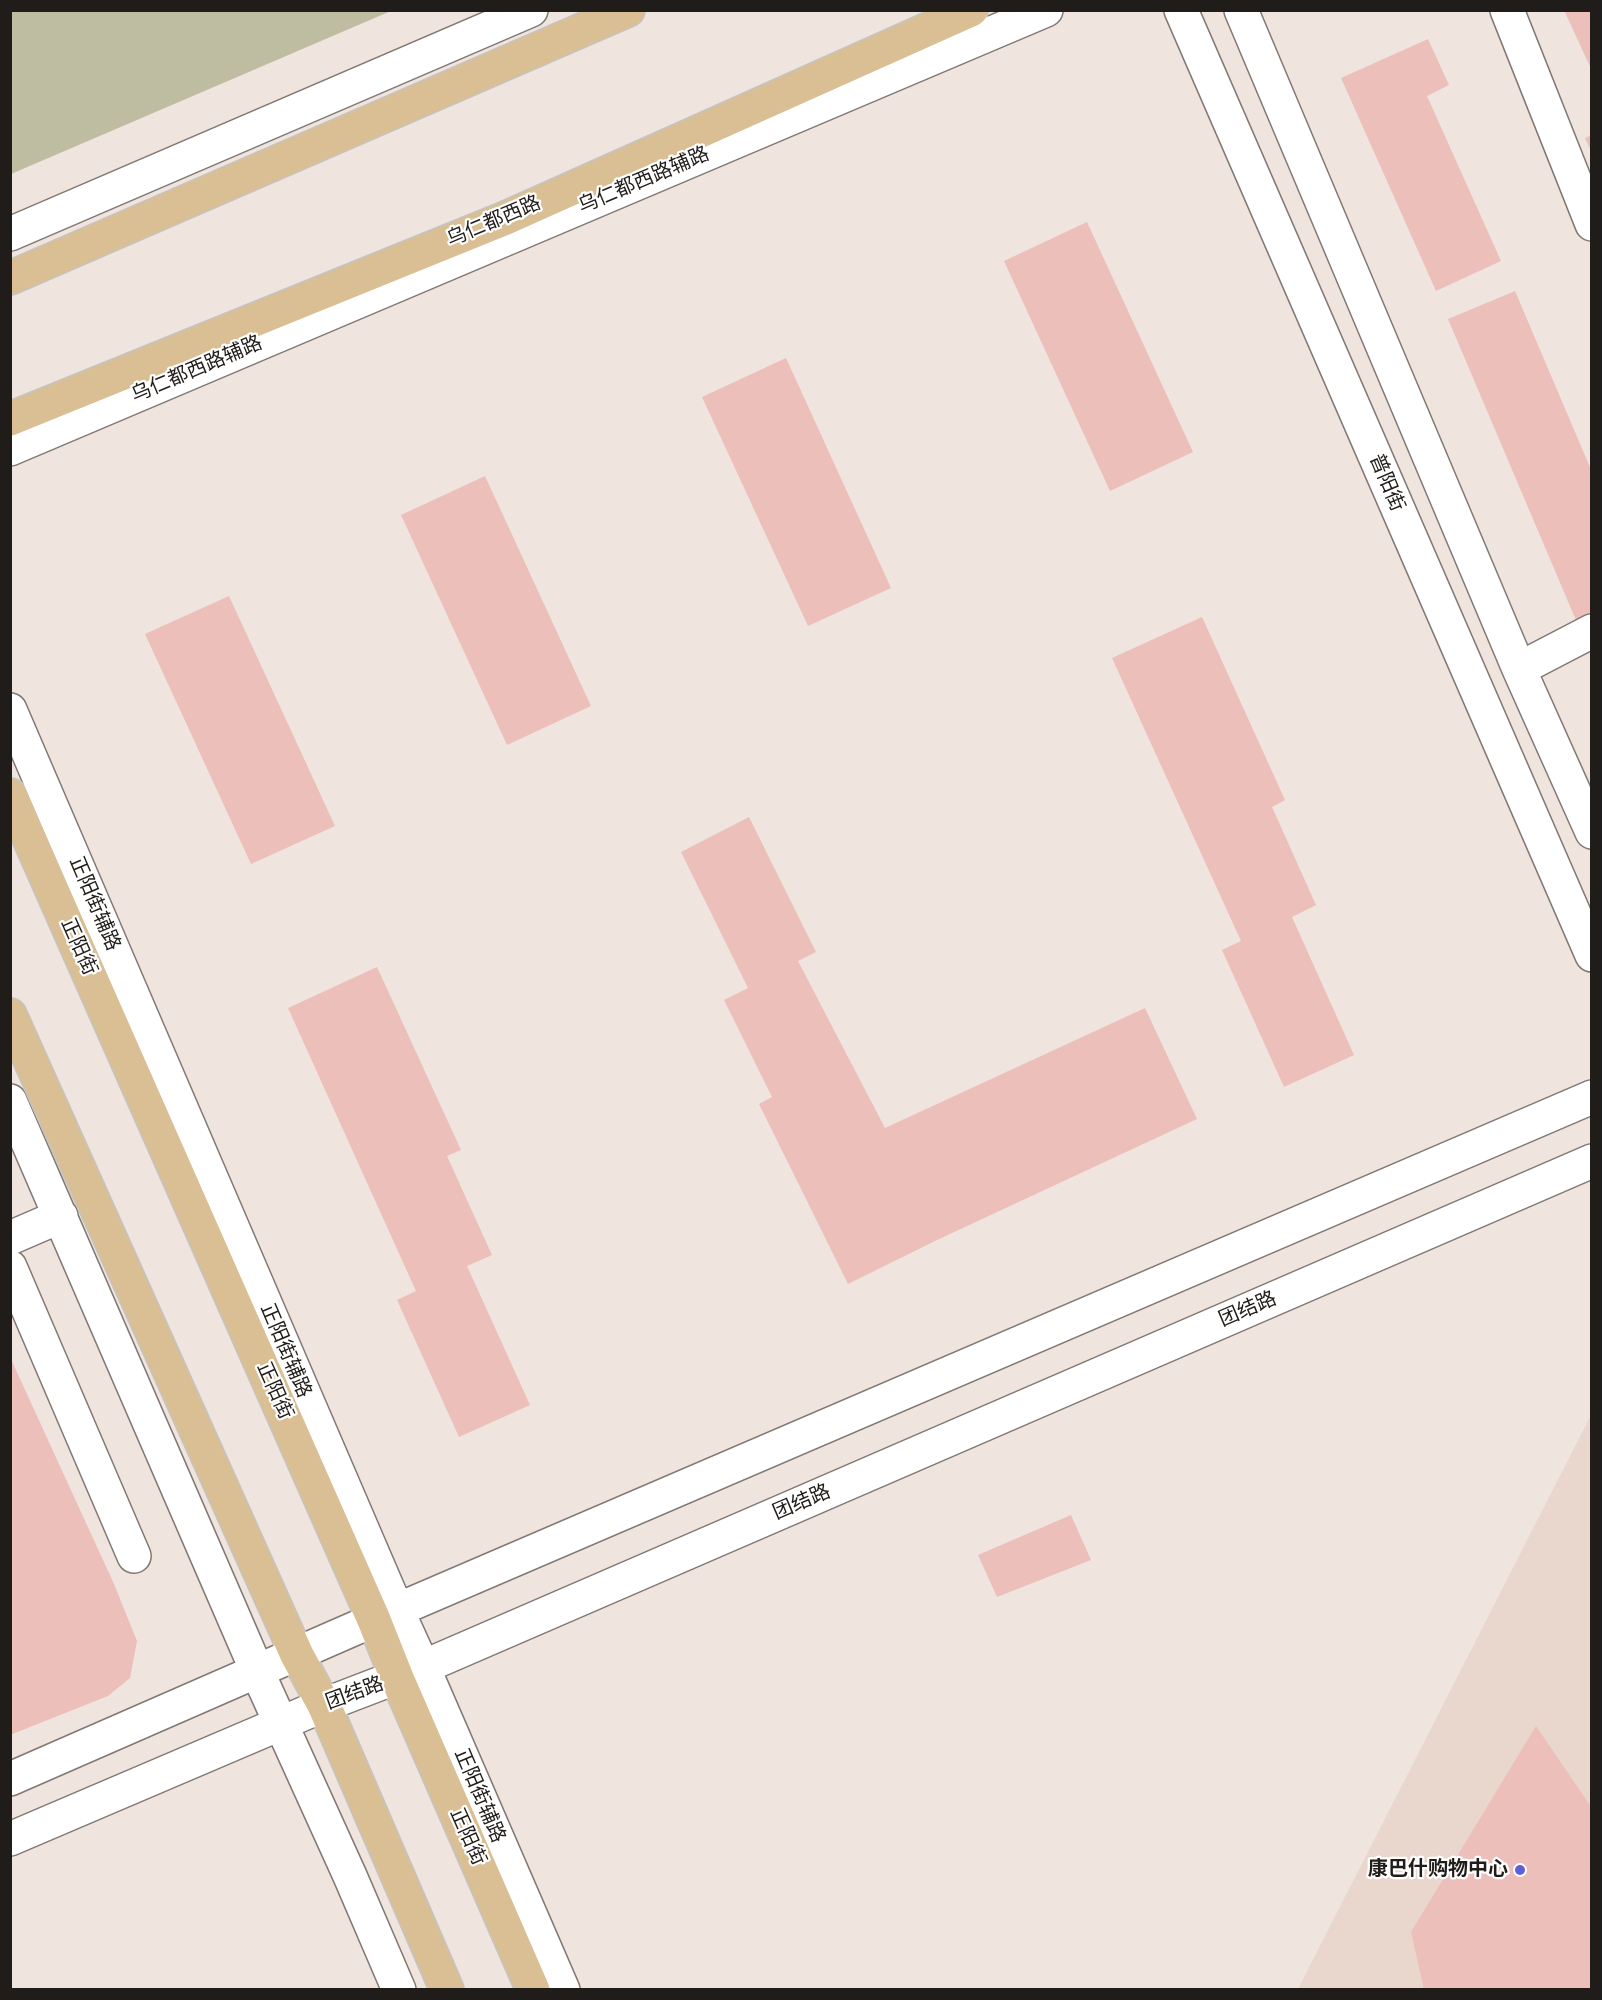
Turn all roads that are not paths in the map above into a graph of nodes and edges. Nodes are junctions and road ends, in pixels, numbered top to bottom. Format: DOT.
graph roads {
  1 [pos="531,10"];
  2 [pos="628,10"];
  3 [pos="971,10"];
  4 [pos="1046,10"];
  5 [pos="1181,10"];
  6 [pos="1241,10"];
  7 [pos="1507,10"];
  8 [pos="1592,224"];
  9 [pos="10,234"];
  10 [pos="10,278"];
  11 [pos="10,419"];
  12 [pos="10,449"];
  13 [pos="1592,631"];
  14 [pos="1519,669"];
  15 [pos="10,710"];
  16 [pos="10,795"];
  17 [pos="1592,832"];
  18 [pos="1592,955"];
  19 [pos="10,1015"];
  20 [pos="1592,1097"];
  21 [pos="10,1101"];
  22 [pos="1592,1161"];
  23 [pos="61,1216"];
  24 [pos="10,1238"];
  25 [pos="10,1267"];
  26 [pos="134,1556"];
  27 [pos="386,1615"];
  28 [pos="297,1655"];
  29 [pos="257,1671"];
  30 [pos="410,1673"];
  31 [pos="324,1705"];
  32 [pos="281,1724"];
  33 [pos="10,1779"];
  34 [pos="10,1839"];
  35 [pos="399,1989"];
  36 [pos="447,1989"];
  37 [pos="533,1989"];
  38 [pos="563,1989"];
  1 -- 9 [label="street"];
  2 -- 10 [label="main road"];
  3 -- 11 [label="main road, 乌仁都西路"];
  4 -- 12 [label="street, 乌仁都西路辅路"];
  5 -- 18 [label="street, 普阳街"];
  6 -- 14 [label="street"];
  7 -- 8 [label="street"];
  13 -- 14 [label="street"];
  14 -- 17 [label="street"];
  15 -- 27 [label="street, 正阳街辅路"];
  16 -- 27 [label="main road, 正阳街"];
  19 -- 28 [label="main road"];
  20 -- 27 [label="street"];
  21 -- 23 [label="street"];
  22 -- 30 [label="street, 团结路"];
  23 -- 24 [label="street"];
  23 -- 29 [label="street"];
  25 -- 26 [label="street"];
  27 -- 28 [label="street"];
  27 -- 30 [label="main road, 正阳街"];
  28 -- 29 [label="street"];
  28 -- 31 [label="main road"];
  29 -- 32 [label="street"];
  29 -- 33 [label="street"];
  30 -- 31 [label="street, 团结路"];
  30 -- 37 [label="main road, 正阳街"];
  30 -- 38 [label="street, 正阳街辅路"];
  31 -- 32 [label="street, 团结路"];
  31 -- 36 [label="main road"];
  32 -- 34 [label="street, 团结路"];
  32 -- 35 [label="street"];
}
